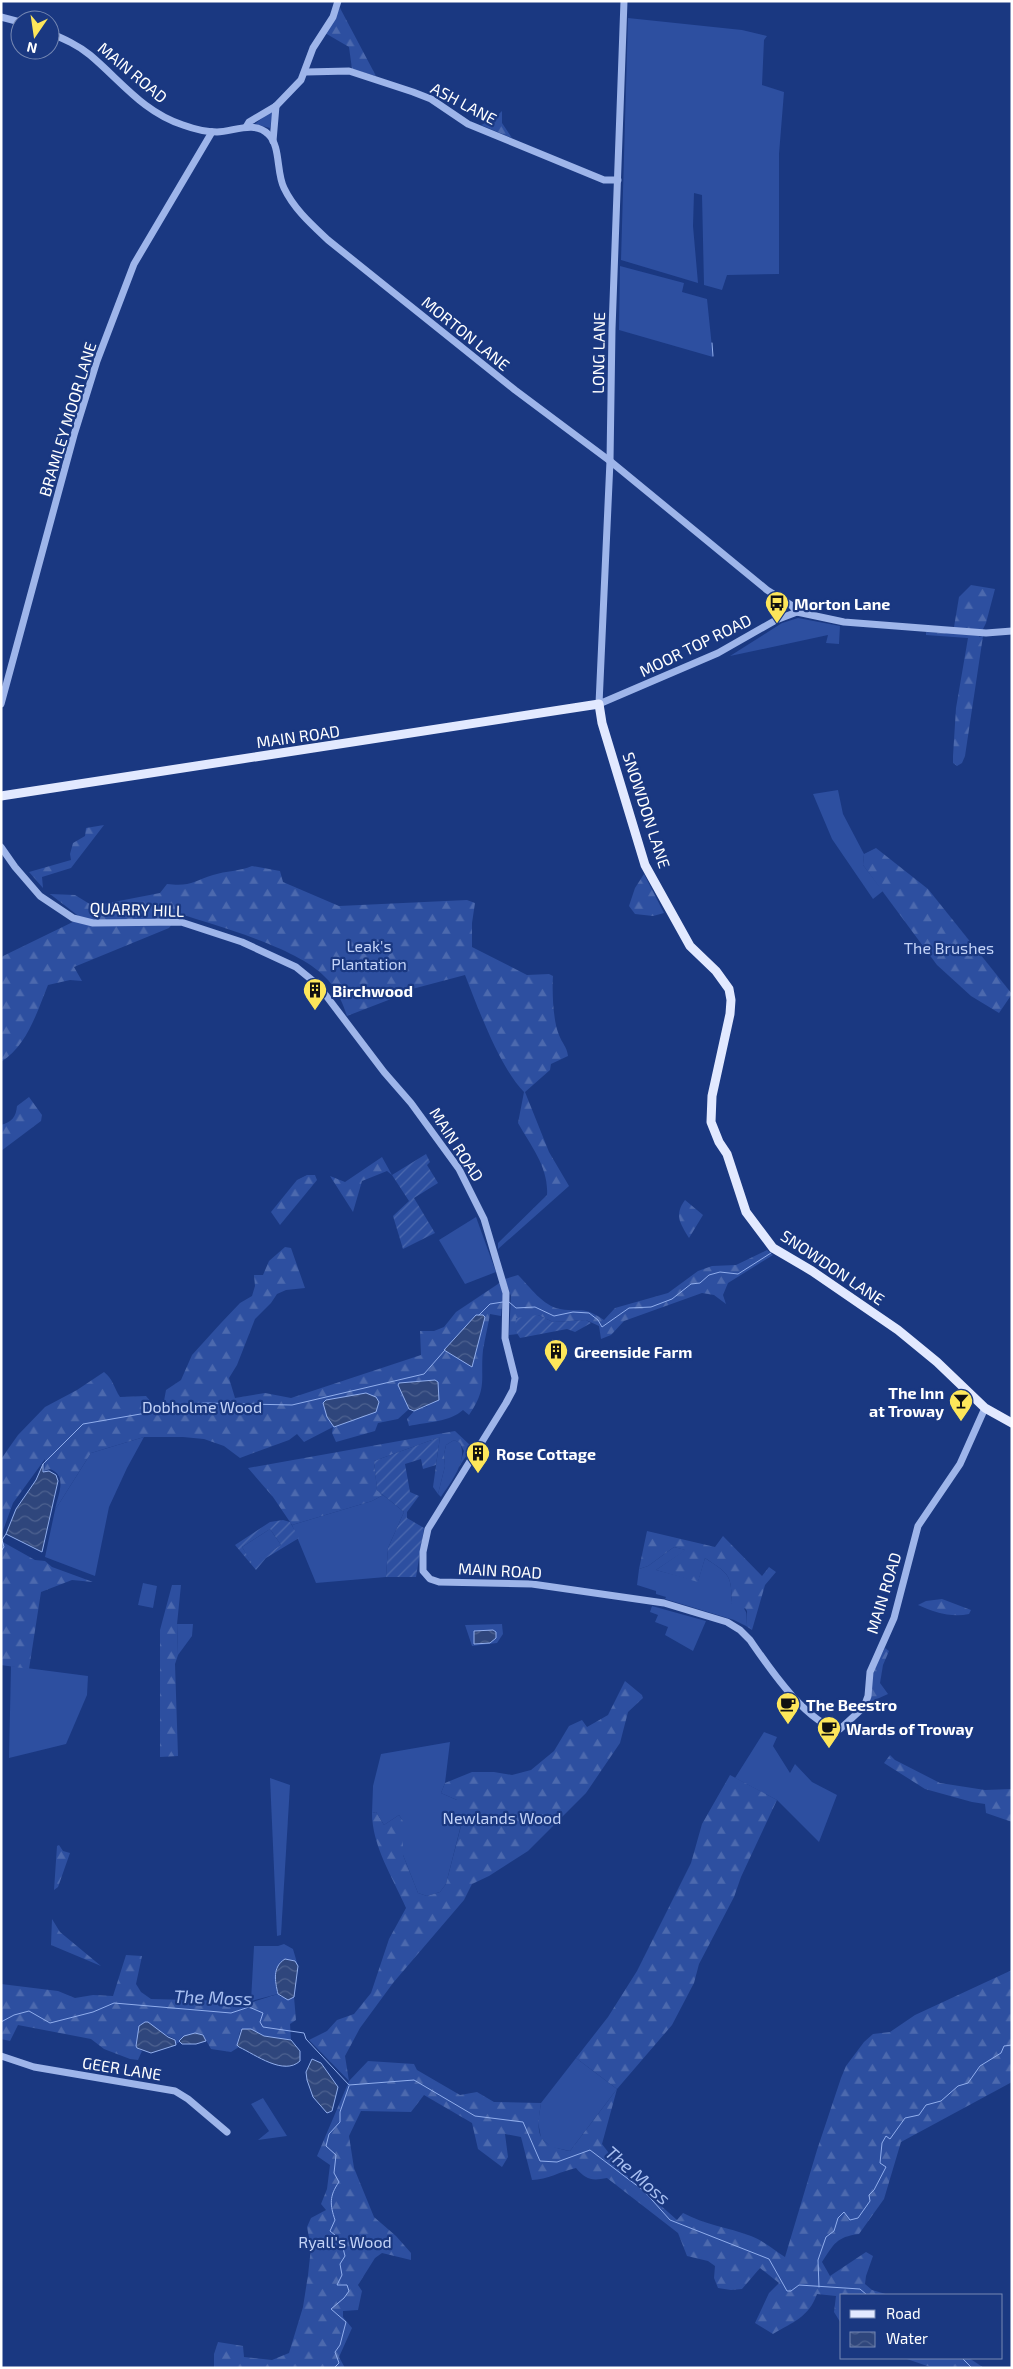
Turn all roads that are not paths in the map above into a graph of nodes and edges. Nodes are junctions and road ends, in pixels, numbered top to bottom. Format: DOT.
graph roads {
  1 [pos="338,1"];
  2 [pos="624,1"];
  3 [pos="60,37"];
  4 [pos="306,72"];
  5 [pos="276,106"];
  6 [pos="246,127"];
  7 [pos="212,132"];
  8 [pos="273,141"];
  9 [pos="604,180"];
  10 [pos="618,180"];
  11 [pos="618,195"];
  12 [pos="610,461"];
  13 [pos="797,612"];
  14 [pos="1012,631"];
  15 [pos="1,704"];
  16 [pos="599,704"];
  17 [pos="1,796"];
  18 [pos="1,846"];
  19 [pos="318,984"];
  20 [pos="985,1408"];
  21 [pos="1012,1423"];
  22 [pos="1,2056"];
  23 [pos="227,2132"];
  1 -- 4 [label="street, MAIN ROAD"];
  2 -- 10 [label="street, LONG LANE"];
  3 -- 7 [label="street, MAIN ROAD"];
  4 -- 5 [label="street, MAIN ROAD"];
  4 -- 9 [label="street, ASH LANE"];
  5 -- 6 [label="street, MAIN ROAD"];
  5 -- 8 [label="street, MORTON LANE"];
  6 -- 7 [label="street, MAIN ROAD"];
  6 -- 8 [label="street"];
  7 -- 15 [label="street, BRAMLEY MOOR LANE"];
  8 -- 12 [label="street, MORTON LANE"];
  9 -- 10 [label="street, ASH LANE"];
  9 -- 11 [label="street, ASH LANE"];
  10 -- 11 [label="street, LONG LANE"];
  11 -- 12 [label="street, LONG LANE"];
  12 -- 13 [label="street, MORTON LANE"];
  12 -- 16 [label="street, LONG LANE"];
  13 -- 14 [label="street"];
  13 -- 16 [label="street, MOOR TOP ROAD"];
  16 -- 17 [label="main road, MAIN ROAD"];
  16 -- 20 [label="main road, SNOWDON LANE"];
  18 -- 19 [label="street, QUARRY HILL"];
  19 -- 20 [label="street, MAIN ROAD"];
  20 -- 21 [label="main road, SNOWDON LANE"];
  22 -- 23 [label="street, GEER LANE"];
}
